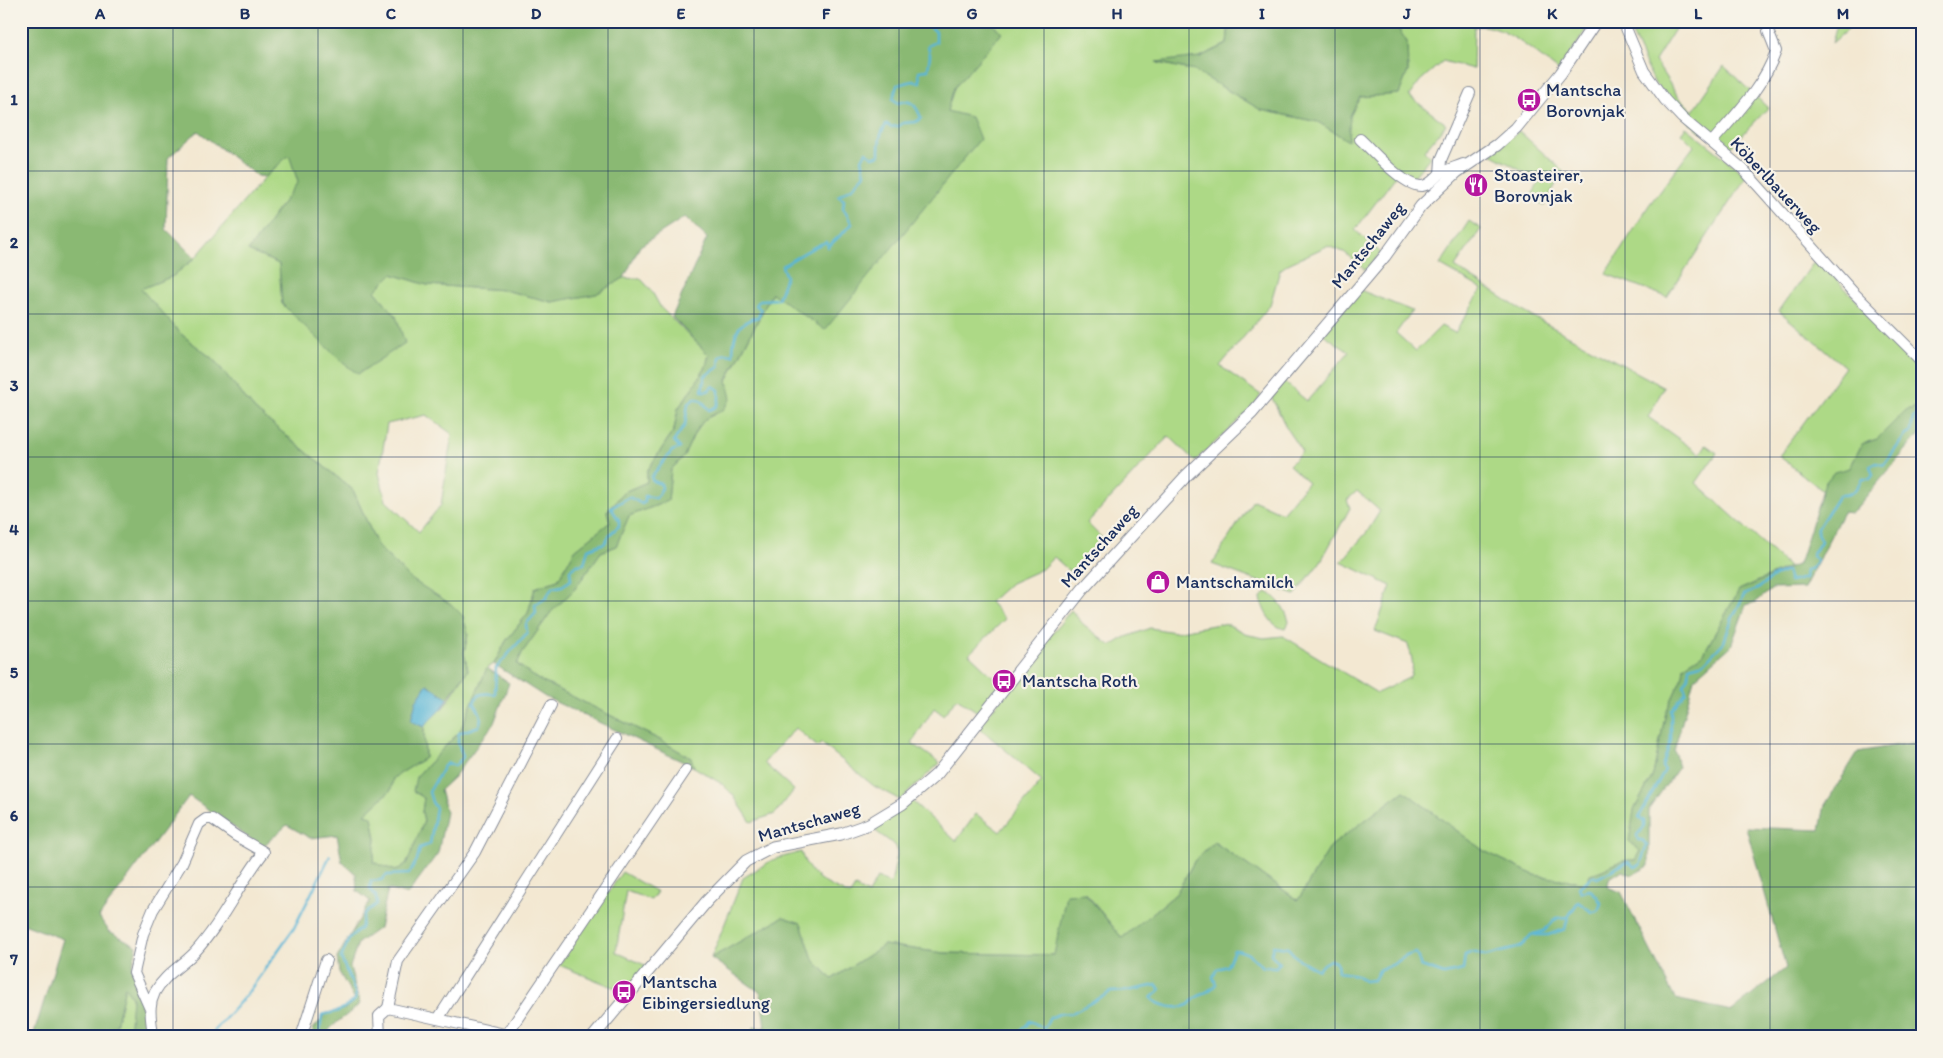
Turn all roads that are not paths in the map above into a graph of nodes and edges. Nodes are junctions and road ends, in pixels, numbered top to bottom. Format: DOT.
graph roads {
  1 [pos="1596,21"];
  2 [pos="1623,21"];
  3 [pos="1773,21"];
  4 [pos="1470,93"];
  5 [pos="1360,139"];
  6 [pos="1712,142"];
  7 [pos="1477,159"];
  8 [pos="1440,174"];
  9 [pos="1429,184"];
  10 [pos="1421,206"];
  11 [pos="1922,361"];
  12 [pos="551,706"];
  13 [pos="617,739"];
  14 [pos="686,770"];
  15 [pos="326,960"];
  16 [pos="388,1008"];
  17 [pos="150,1009"];
  18 [pos="438,1019"];
  19 [pos="507,1034"];
  20 [pos="153,1037"];
  21 [pos="301,1037"];
  22 [pos="380,1037"];
  23 [pos="518,1037"];
  24 [pos="593,1037"];
  1 -- 7 [label="street, Mantschaweg"];
  2 -- 6 [label="street, Köberlbauerweg"];
  3 -- 6 [label="street"];
  4 -- 8 [label="street"];
  5 -- 9 [label="street"];
  6 -- 11 [label="street, Köberlbauerweg"];
  7 -- 8 [label="street"];
  7 -- 10 [label="street, Mantschaweg"];
  8 -- 9 [label="street"];
  9 -- 10 [label="street"];
  10 -- 24 [label="street, Mantschaweg"];
  12 -- 16 [label="street"];
  13 -- 18 [label="street"];
  14 -- 19 [label="street"];
  15 -- 21 [label="street"];
  16 -- 18 [label="street"];
  16 -- 22 [label="street"];
  17 -- 17 [label="street"];
  17 -- 20 [label="street"];
  18 -- 19 [label="street"];
  19 -- 23 [label="street"];
}
